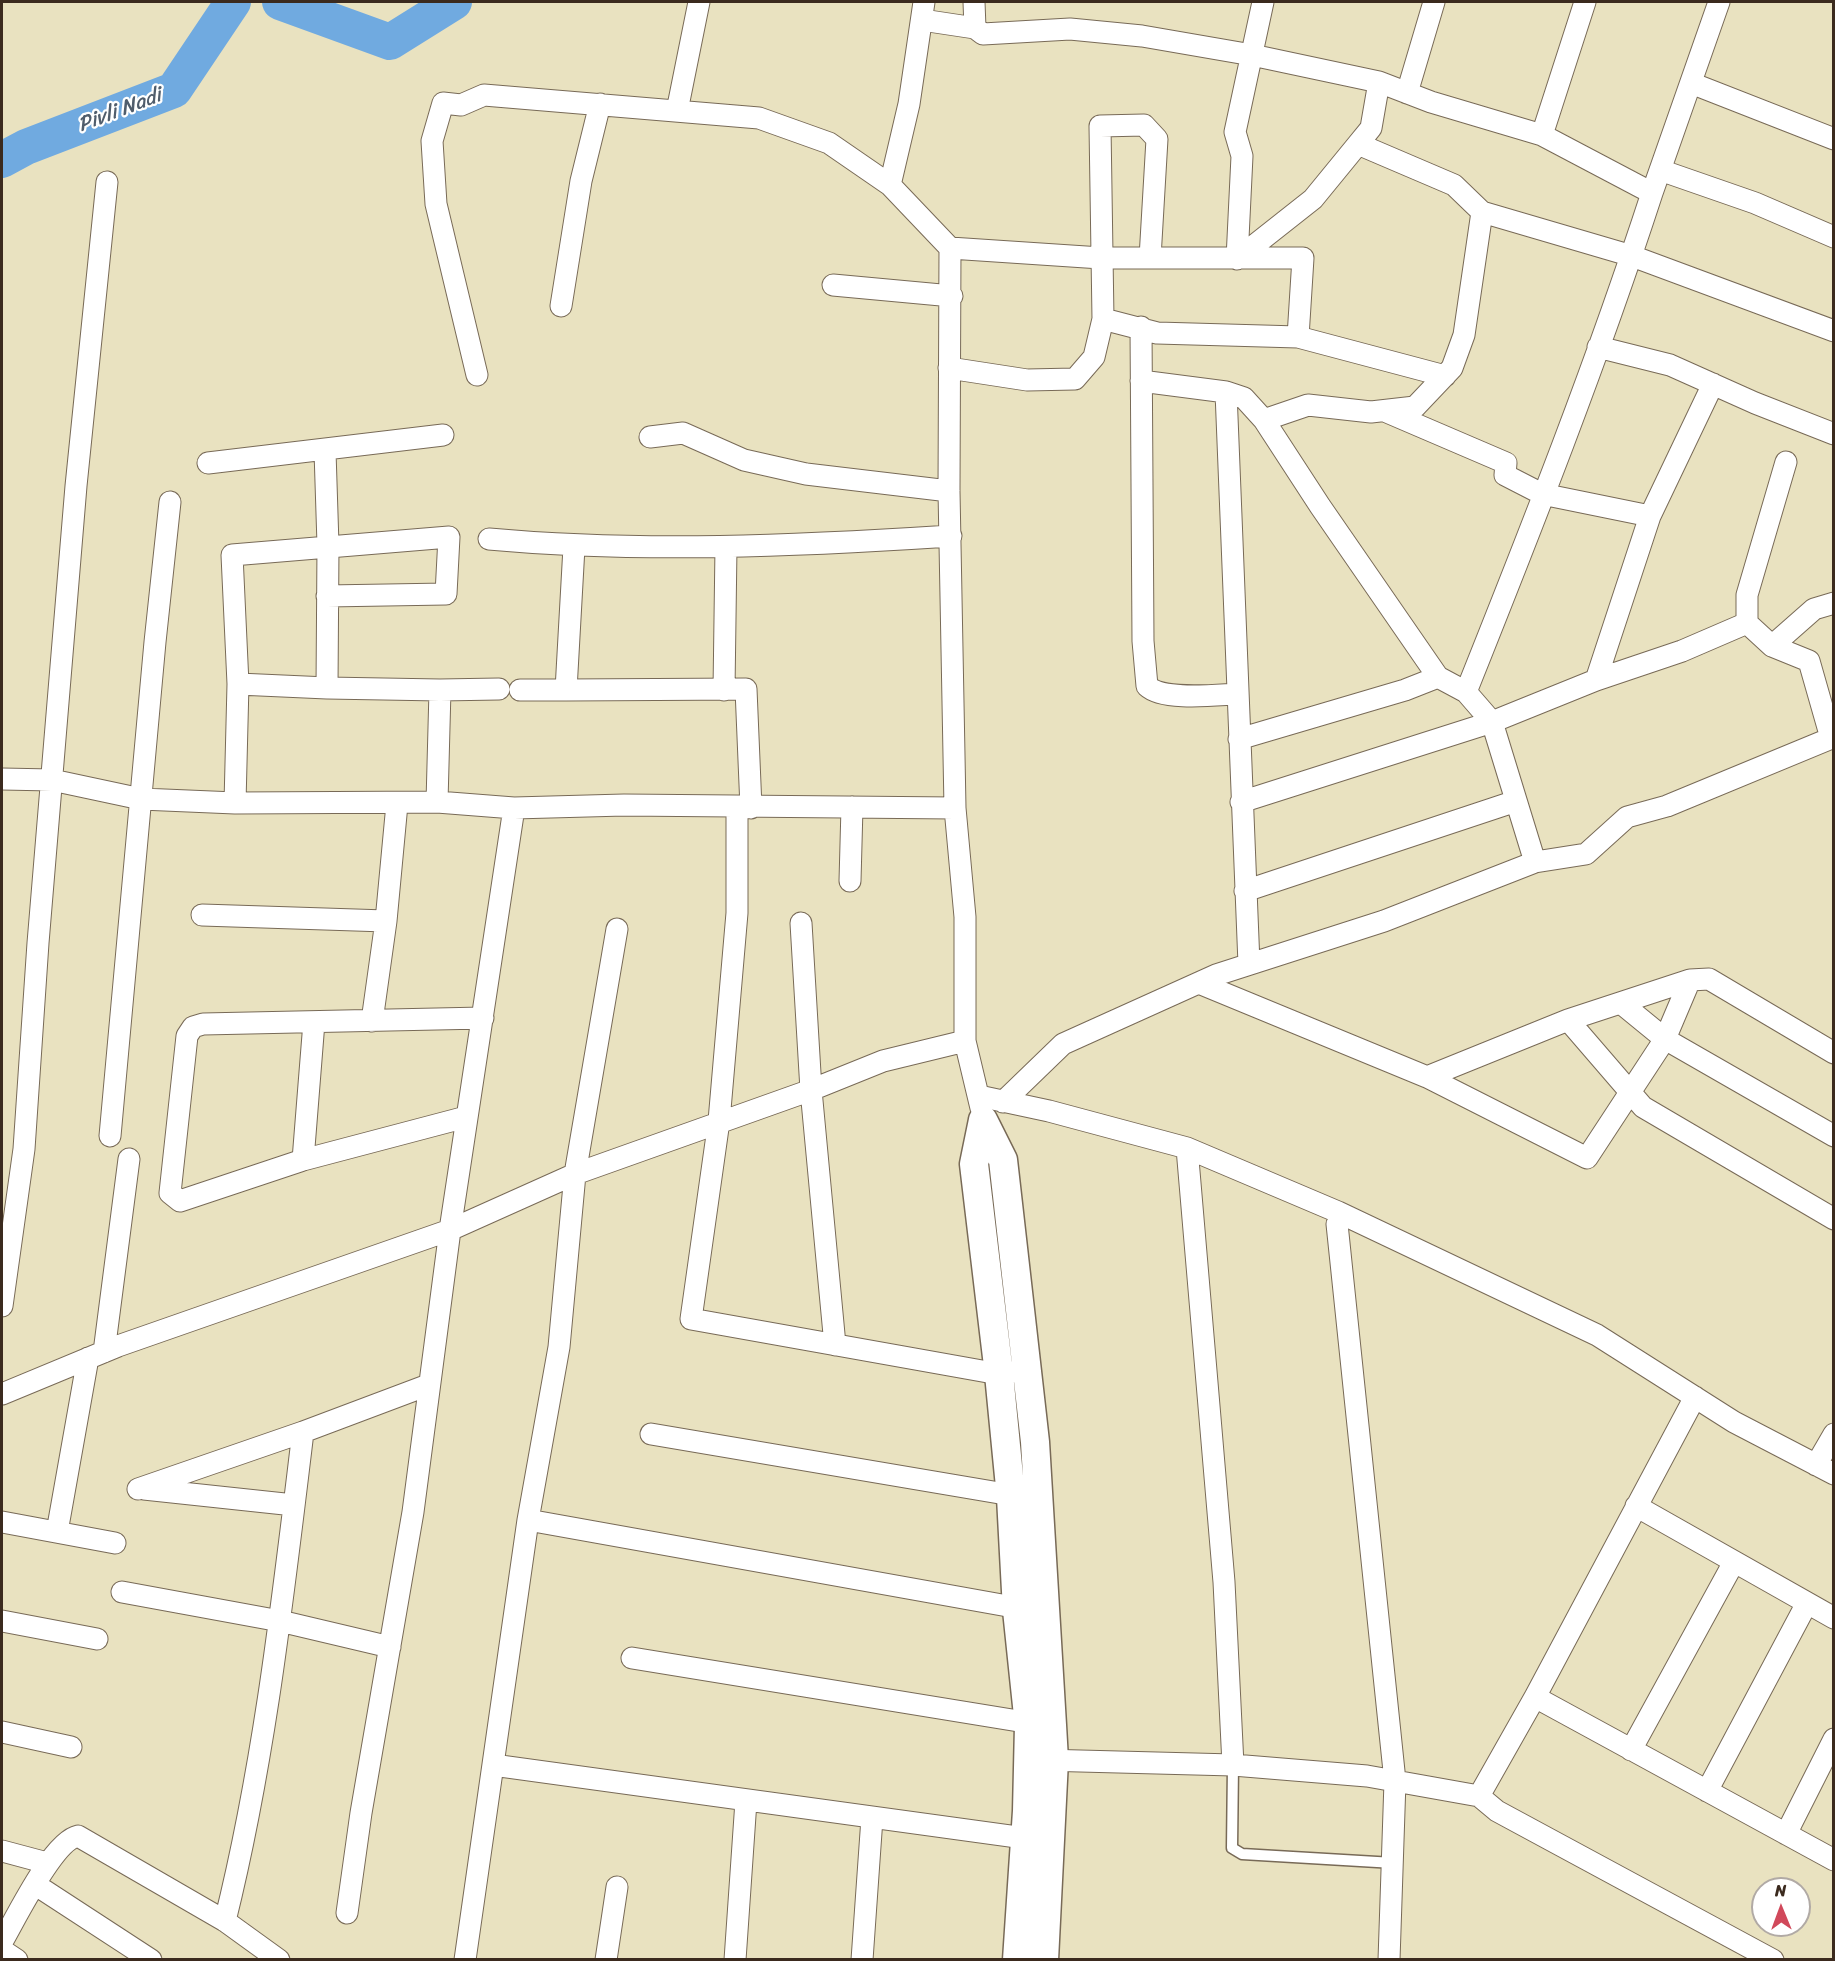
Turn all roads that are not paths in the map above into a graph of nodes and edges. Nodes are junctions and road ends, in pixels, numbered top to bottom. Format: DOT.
graph roads {
  1 [pos="699,2"];
  2 [pos="974,2"];
  3 [pos="1263,2"];
  4 [pos="1434,2"];
  5 [pos="1584,2"];
  6 [pos="1719,2"];
  7 [pos="923,11"];
  8 [pos="975,28"];
  9 [pos="1251,55"];
  10 [pos="1379,82"];
  11 [pos="1691,82"];
  12 [pos="1407,93"];
  13 [pos="600,105"];
  14 [pos="677,111"];
  15 [pos="1542,135"];
  16 [pos="1833,139"];
  17 [pos="1358,144"];
  18 [pos="1660,170"];
  19 [pos="107,182"];
  20 [pos="890,185"];
  21 [pos="1652,193"];
  22 [pos="1482,212"];
  23 [pos="1833,237"];
  24 [pos="950,248"];
  25 [pos="1632,256"];
  26 [pos="1101,258"];
  27 [pos="1149,258"];
  28 [pos="1237,260"];
  29 [pos="833,285"];
  30 [pos="952,296"];
  31 [pos="561,306"];
  32 [pos="1102,319"];
  33 [pos="1141,327"];
  34 [pos="1833,331"];
  35 [pos="1298,337"];
  36 [pos="1598,347"];
  37 [pos="949,368"];
  38 [pos="477,375"];
  39 [pos="1445,376"];
  40 [pos="1141,381"];
  41 [pos="1713,384"];
  42 [pos="1226,392"];
  43 [pos="1384,411"];
  44 [pos="1264,420"];
  45 [pos="1833,434"];
  46 [pos="443,435"];
  47 [pos="651,437"];
  48 [pos="325,451"];
  49 [pos="1786,462"];
  50 [pos="208,463"];
  51 [pos="949,491"];
  52 [pos="1542,494"];
  53 [pos="170,502"];
  54 [pos="1650,516"];
  55 [pos="951,536"];
  56 [pos="489,539"];
  57 [pos="328,546"];
  58 [pos="574,547"];
  59 [pos="726,547"];
  60 [pos="327,596"];
  61 [pos="1833,603"];
  62 [pos="1747,623"];
  63 [pos="1772,646"];
  64 [pos="1438,677"];
  65 [pos="1596,680"];
  66 [pos="238,684"];
  67 [pos="327,688"];
  68 [pos="440,690"];
  69 [pos="567,690"];
  70 [pos="724,690"];
  71 [pos="1466,692"];
  72 [pos="1236,694"];
  73 [pos="1492,722"];
  74 [pos="1832,737"];
  75 [pos="1239,739"];
  76 [pos="2,779"];
  77 [pos="52,780"];
  78 [pos="141,799"];
  79 [pos="1516,801"];
  80 [pos="436,802"];
  81 [pos="1241,802"];
  82 [pos="235,803"];
  83 [pos="397,804"];
  84 [pos="852,807"];
  85 [pos="514,808"];
  86 [pos="744,808"];
  87 [pos="955,808"];
  88 [pos="1535,862"];
  89 [pos="850,881"];
  90 [pos="1245,891"];
  91 [pos="202,915"];
  92 [pos="386,921"];
  93 [pos="801,923"];
  94 [pos="617,929"];
  95 [pos="1249,964"];
  96 [pos="1690,980"];
  97 [pos="1199,983"];
  98 [pos="1621,1003"];
  99 [pos="483,1018"];
  100 [pos="1568,1020"];
  101 [pos="372,1021"];
  102 [pos="314,1022"];
  103 [pos="1665,1039"];
  104 [pos="965,1041"];
  105 [pos="1833,1053"];
  106 [pos="1427,1077"];
  107 [pos="811,1090"];
  108 [pos="1629,1091"];
  109 [pos="989,1106"];
  110 [pos="466,1117"];
  111 [pos="719,1121"];
  112 [pos="110,1136"];
  113 [pos="1833,1136"];
  114 [pos="1187,1148"];
  115 [pos="129,1159"];
  116 [pos="303,1160"];
  117 [pos="575,1174"];
  118 [pos="1833,1219"];
  119 [pos="1337,1224"];
  120 [pos="450,1230"];
  121 [pos="2,1306"];
  122 [pos="835,1346"];
  123 [pos="96,1355"];
  124 [pos="1013,1372"];
  125 [pos="428,1384"];
  126 [pos="2,1394"];
  127 [pos="1695,1397"];
  128 [pos="303,1432"];
  129 [pos="651,1434"];
  130 [pos="1833,1434"];
  131 [pos="1825,1469"];
  132 [pos="1024,1497"];
  133 [pos="294,1505"];
  134 [pos="1636,1506"];
  135 [pos="528,1520"];
  136 [pos="2,1522"];
  137 [pos="57,1532"];
  138 [pos="115,1543"];
  139 [pos="1734,1562"];
  140 [pos="122,1592"];
  141 [pos="1807,1603"];
  142 [pos="1017,1610"];
  143 [pos="1045,1611"];
  144 [pos="1833,1618"];
  145 [pos="2,1621"];
  146 [pos="280,1621"];
  147 [pos="98,1639"];
  148 [pos="390,1647"];
  149 [pos="632,1658"];
  150 [pos="1535,1697"];
  151 [pos="1041,1725"];
  152 [pos="2,1732"];
  153 [pos="1833,1739"];
  154 [pos="71,1747"];
  155 [pos="1631,1750"];
  156 [pos="1041,1760"];
  157 [pos="1233,1765"];
  158 [pos="493,1766"];
  159 [pos="1395,1781"];
  160 [pos="1707,1791"];
  161 [pos="1479,1796"];
  162 [pos="746,1801"];
  163 [pos="872,1818"];
  164 [pos="1786,1834"];
  165 [pos="1038,1840"];
  166 [pos="2,1851"];
  167 [pos="1833,1860"];
  168 [pos="47,1863"];
  169 [pos="1394,1863"];
  170 [pos="36,1885"];
  171 [pos="617,1887"];
  172 [pos="347,1913"];
  173 [pos="225,1921"];
  174 [pos="2,1942"];
  175 [pos="2,1950"];
  176 [pos="17,1959"];
  177 [pos="151,1959"];
  178 [pos="279,1959"];
  179 [pos="465,1959"];
  180 [pos="606,1959"];
  181 [pos="735,1959"];
  182 [pos="862,1959"];
  183 [pos="1017,1959"];
  184 [pos="1044,1959"];
  185 [pos="1389,1959"];
  186 [pos="1773,1959"];
  1 -- 14 [label="street"];
  2 -- 8 [label="street"];
  3 -- 9 [label="street"];
  4 -- 12 [label="street"];
  5 -- 15 [label="street"];
  6 -- 11 [label="street"];
  7 -- 8 [label="street"];
  7 -- 20 [label="street"];
  8 -- 9 [label="street"];
  9 -- 10 [label="street"];
  9 -- 28 [label="street"];
  10 -- 12 [label="street"];
  10 -- 17 [label="street"];
  11 -- 16 [label="street"];
  11 -- 18 [label="street"];
  12 -- 15 [label="street"];
  13 -- 14 [label="street"];
  13 -- 31 [label="street"];
  13 -- 38 [label="street"];
  14 -- 20 [label="street"];
  15 -- 21 [label="street"];
  17 -- 22 [label="street"];
  17 -- 28 [label="street"];
  18 -- 21 [label="street"];
  18 -- 23 [label="street"];
  19 -- 77 [label="street"];
  20 -- 24 [label="street"];
  21 -- 25 [label="street"];
  22 -- 25 [label="street"];
  22 -- 39 [label="street"];
  24 -- 26 [label="street"];
  24 -- 30 [label="street"];
  25 -- 34 [label="street"];
  25 -- 36 [label="street"];
  26 -- 27 [label="street"];
  26 -- 27 [label="street"];
  26 -- 32 [label="street"];
  27 -- 28 [label="street"];
  28 -- 35 [label="street"];
  29 -- 30 [label="street"];
  30 -- 37 [label="street"];
  32 -- 33 [label="street"];
  32 -- 37 [label="street"];
  33 -- 35 [label="street"];
  33 -- 40 [label="street"];
  35 -- 39 [label="street"];
  36 -- 41 [label="street"];
  36 -- 52 [label="street"];
  37 -- 51 [label="street"];
  39 -- 43 [label="street"];
  40 -- 42 [label="street"];
  40 -- 72 [label="street"];
  41 -- 45 [label="street"];
  41 -- 54 [label="street"];
  42 -- 44 [label="street"];
  42 -- 72 [label="street"];
  43 -- 44 [label="street"];
  43 -- 52 [label="street"];
  44 -- 64 [label="street"];
  46 -- 48 [label="street"];
  47 -- 51 [label="street"];
  48 -- 50 [label="street"];
  48 -- 57 [label="street"];
  49 -- 62 [label="street"];
  51 -- 55 [label="street"];
  52 -- 54 [label="street"];
  52 -- 71 [label="street"];
  53 -- 78 [label="street"];
  54 -- 65 [label="street"];
  55 -- 59 [label="street"];
  55 -- 87 [label="street"];
  56 -- 58 [label="street"];
  57 -- 60 [label="street"];
  57 -- 60 [label="street"];
  57 -- 66 [label="street"];
  58 -- 59 [label="street"];
  58 -- 69 [label="street"];
  59 -- 70 [label="street"];
  60 -- 67 [label="street"];
  61 -- 63 [label="street"];
  62 -- 63 [label="street"];
  62 -- 65 [label="street"];
  63 -- 74 [label="street"];
  64 -- 71 [label="street"];
  64 -- 75 [label="street"];
  65 -- 73 [label="street"];
  66 -- 67 [label="street"];
  66 -- 82 [label="street"];
  67 -- 68 [label="street"];
  68 -- 69 [label="street"];
  68 -- 80 [label="street"];
  69 -- 70 [label="street"];
  70 -- 86 [label="street"];
  71 -- 73 [label="street"];
  72 -- 75 [label="street"];
  73 -- 79 [label="street"];
  73 -- 81 [label="street"];
  74 -- 88 [label="street"];
  75 -- 81 [label="street"];
  76 -- 77 [label="street"];
  77 -- 78 [label="street"];
  77 -- 121 [label="street"];
  78 -- 82 [label="street"];
  78 -- 112 [label="street"];
  79 -- 88 [label="street"];
  79 -- 90 [label="street"];
  80 -- 83 [label="street"];
  80 -- 85 [label="street"];
  81 -- 90 [label="street"];
  82 -- 83 [label="street"];
  83 -- 92 [label="street"];
  84 -- 86 [label="street"];
  84 -- 87 [label="street"];
  84 -- 89 [label="street"];
  85 -- 86 [label="street"];
  85 -- 99 [label="street"];
  86 -- 111 [label="street"];
  87 -- 104 [label="street"];
  88 -- 95 [label="street"];
  90 -- 95 [label="street"];
  91 -- 92 [label="street"];
  92 -- 101 [label="street"];
  93 -- 107 [label="street"];
  94 -- 117 [label="street"];
  95 -- 97 [label="street"];
  96 -- 98 [label="street"];
  96 -- 103 [label="street"];
  96 -- 105 [label="street"];
  97 -- 106 [label="street"];
  97 -- 109 [label="street"];
  98 -- 100 [label="street"];
  98 -- 103 [label="street"];
  99 -- 101 [label="street"];
  99 -- 110 [label="street"];
  100 -- 106 [label="street"];
  100 -- 108 [label="street"];
  101 -- 102 [label="street"];
  102 -- 116 [label="street"];
  102 -- 116 [label="street"];
  103 -- 108 [label="street"];
  103 -- 113 [label="street"];
  104 -- 107 [label="street"];
  104 -- 109 [label="street"];
  106 -- 108 [label="street"];
  107 -- 111 [label="street"];
  107 -- 122 [label="street"];
  108 -- 118 [label="street"];
  109 -- 114 [label="street"];
  109 -- 124 [label="street"];
  110 -- 116 [label="street"];
  110 -- 120 [label="street"];
  111 -- 117 [label="street"];
  111 -- 122 [label="street"];
  114 -- 127 [label="street"];
  114 -- 157 [label="street"];
  115 -- 123 [label="street"];
  117 -- 120 [label="street"];
  117 -- 135 [label="street"];
  119 -- 159 [label="street"];
  120 -- 123 [label="street"];
  120 -- 125 [label="street"];
  122 -- 124 [label="street"];
  123 -- 126 [label="street"];
  123 -- 137 [label="street"];
  124 -- 132 [label="street"];
  125 -- 128 [label="street"];
  125 -- 148 [label="street"];
  127 -- 131 [label="street"];
  127 -- 134 [label="street"];
  128 -- 133 [label="street"];
  128 -- 133 [label="street"];
  129 -- 132 [label="street"];
  130 -- 131 [label="street"];
  132 -- 142 [label="street"];
  132 -- 143 [label="street"];
  133 -- 146 [label="street"];
  134 -- 139 [label="street"];
  134 -- 150 [label="street"];
  135 -- 142 [label="street"];
  135 -- 158 [label="street"];
  136 -- 137 [label="street"];
  137 -- 138 [label="street"];
  139 -- 141 [label="street"];
  139 -- 155 [label="street"];
  140 -- 146 [label="street"];
  141 -- 144 [label="street"];
  141 -- 160 [label="street"];
  142 -- 143 [label="street"];
  142 -- 151 [label="street"];
  143 -- 151 [label="street"];
  145 -- 147 [label="street"];
  146 -- 148 [label="street"];
  146 -- 173 [label="street"];
  148 -- 172 [label="street"];
  149 -- 151 [label="street"];
  150 -- 155 [label="street"];
  150 -- 161 [label="street"];
  151 -- 156 [label="street"];
  152 -- 154 [label="street"];
  153 -- 164 [label="street"];
  155 -- 160 [label="street"];
  156 -- 157 [label="street"];
  156 -- 165 [label="street"];
  157 -- 159 [label="street"];
  157 -- 169 [label="lane"];
  158 -- 162 [label="street"];
  158 -- 179 [label="street"];
  159 -- 161 [label="street"];
  159 -- 169 [label="street"];
  160 -- 164 [label="street"];
  161 -- 186 [label="street"];
  162 -- 163 [label="street"];
  162 -- 181 [label="street"];
  163 -- 165 [label="street"];
  163 -- 182 [label="street"];
  164 -- 167 [label="street"];
  165 -- 183 [label="street"];
  165 -- 184 [label="street"];
  166 -- 168 [label="street"];
  168 -- 170 [label="street"];
  168 -- 173 [label="street"];
  169 -- 185 [label="street"];
  170 -- 174 [label="street"];
  170 -- 177 [label="street"];
  171 -- 180 [label="street"];
  173 -- 178 [label="street"];
  175 -- 176 [label="street"];
}
